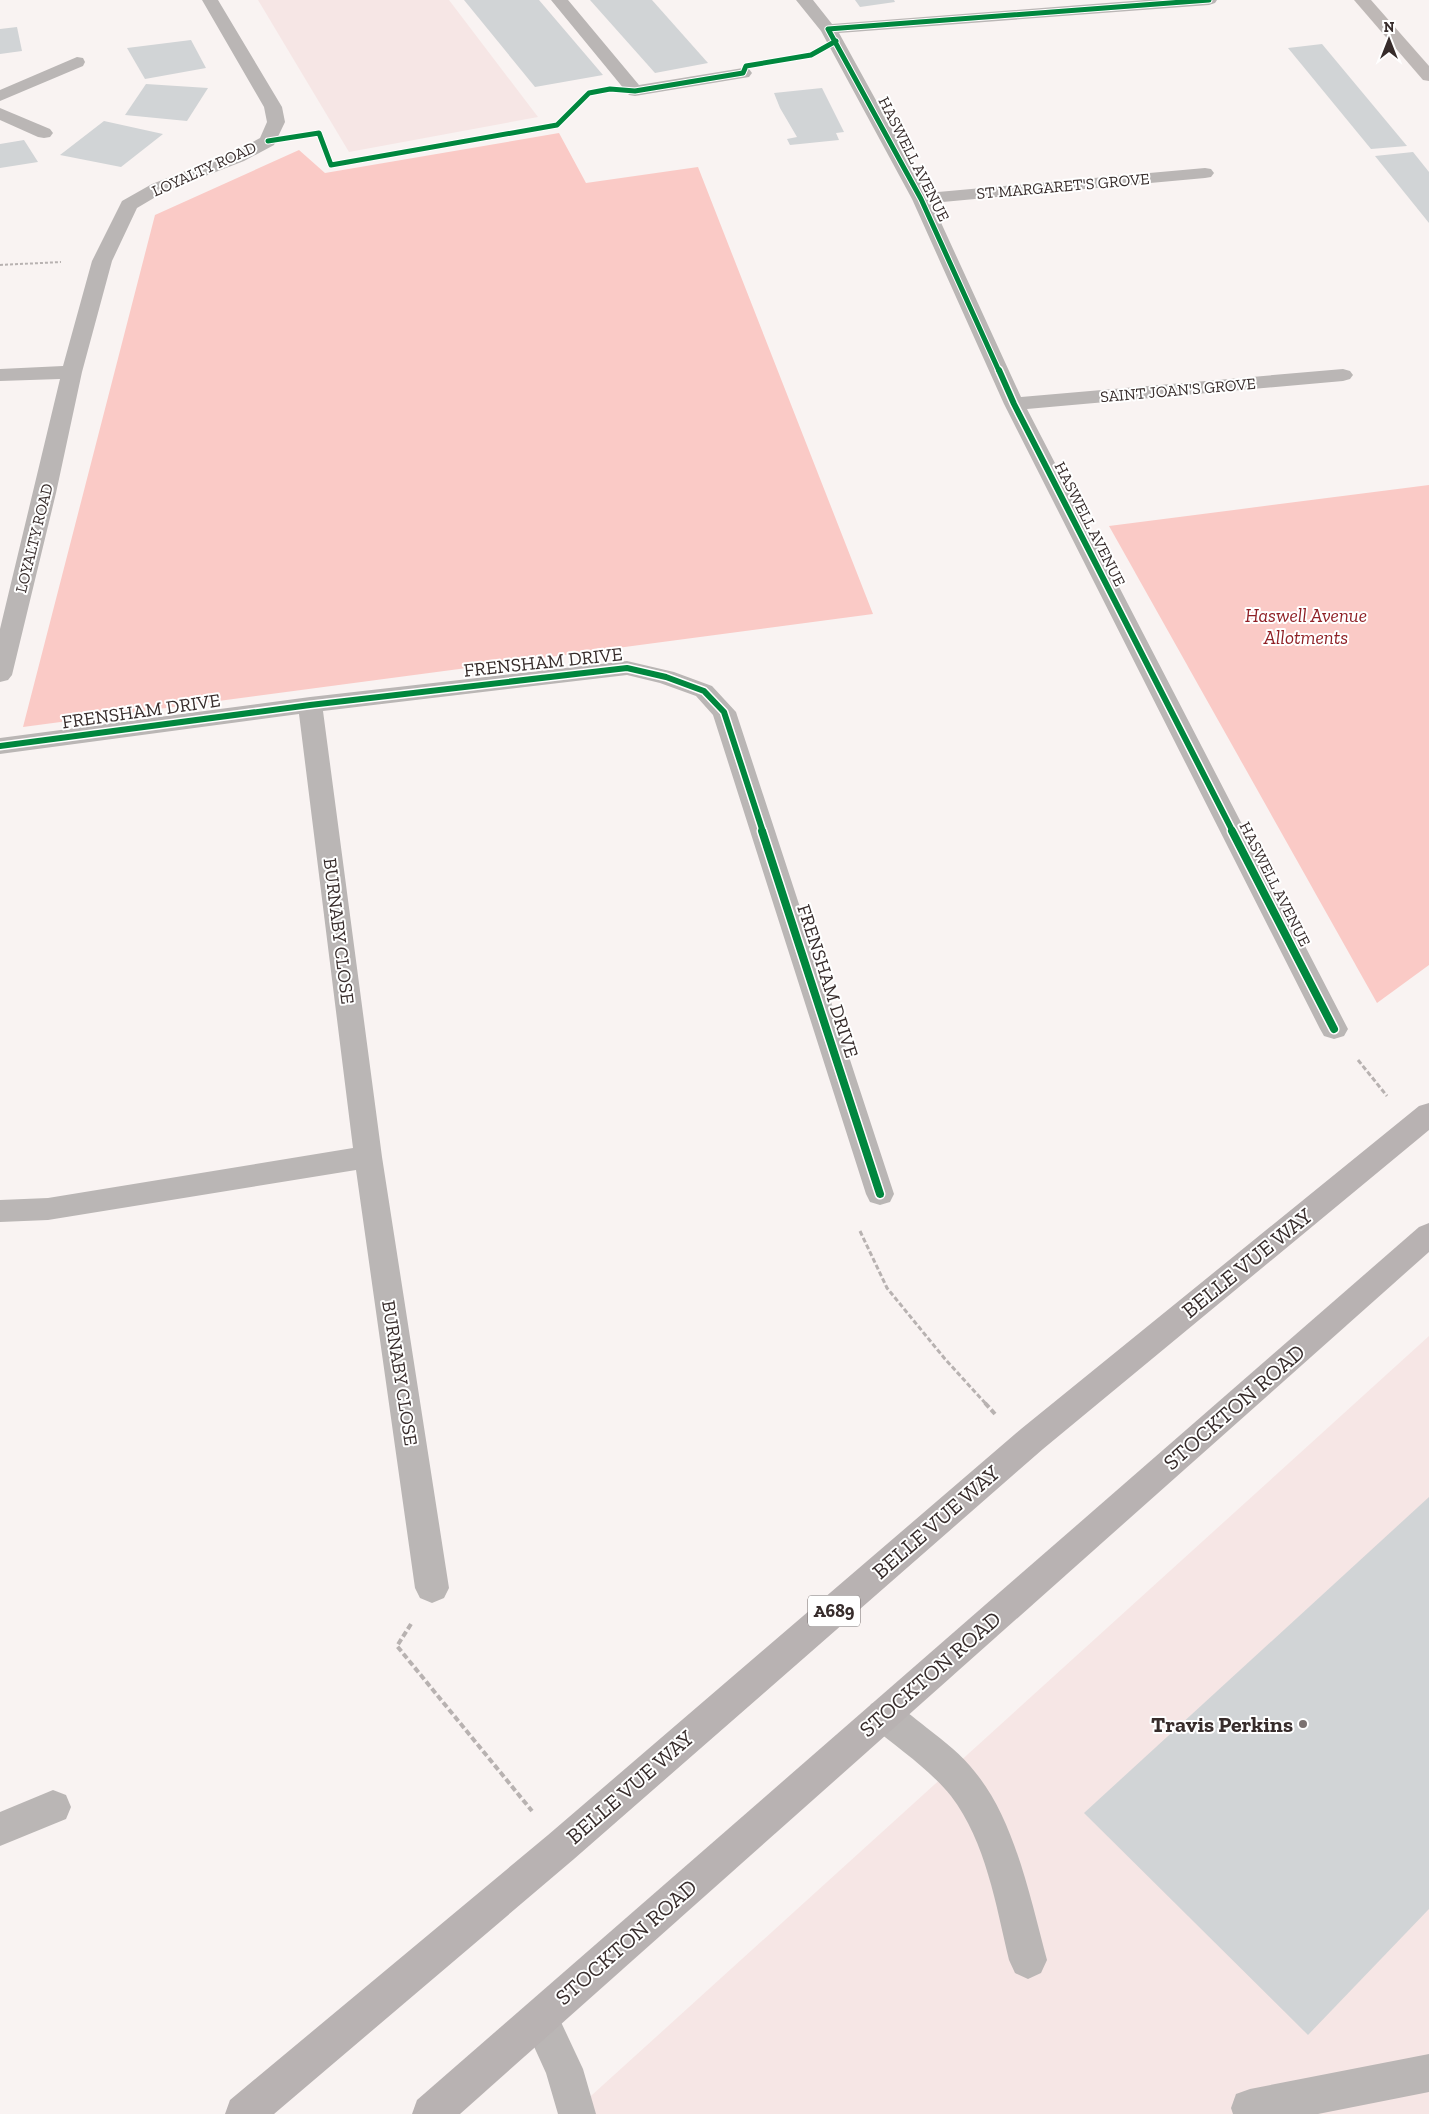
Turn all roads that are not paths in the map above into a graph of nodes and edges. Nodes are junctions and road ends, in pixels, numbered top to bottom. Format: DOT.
graph roads {
  1 [pos="210,0"];
  2 [pos="558,0"];
  3 [pos="804,0"];
  4 [pos="1209,0"];
  5 [pos="1362,0"];
  6 [pos="1098,4"];
  7 [pos="828,29"];
  8 [pos="77,62"];
  9 [pos="742,73"];
  10 [pos="1429,76"];
  11 [pos="0,96"];
  12 [pos="0,113"];
  13 [pos="44,133"];
  14 [pos="1205,173"];
  15 [pos="921,199"];
  16 [pos="72,372"];
  17 [pos="0,375"];
  18 [pos="1342,375"];
  19 [pos="1014,404"];
  20 [pos="0,675"];
  21 [pos="310,705"];
  22 [pos="0,746"];
  23 [pos="1334,1029"];
  24 [pos="1429,1114"];
  25 [pos="368,1157"];
  26 [pos="880,1194"];
  27 [pos="0,1211"];
  28 [pos="1429,1235"];
  29 [pos="432,1588"];
  30 [pos="883,1715"];
  31 [pos="54,1807"];
  32 [pos="0,1829"];
  33 [pos="1028,1960"];
  34 [pos="540,2018"];
  35 [pos="1429,2073"];
  36 [pos="244,2114"];
  37 [pos="431,2114"];
  38 [pos="577,2114"];
  39 [pos="1252,2114"];
  1 -- 16 [label="street, LOYALTY ROAD"];
  2 -- 9 [label="street"];
  3 -- 7 [label="street, HASWELL AVENUE"];
  4 -- 6 [label="street"];
  5 -- 10 [label="main road"];
  6 -- 7 [label="street"];
  7 -- 15 [label="street, HASWELL AVENUE"];
  8 -- 11 [label="street"];
  12 -- 13 [label="street"];
  14 -- 15 [label="street, ST MARGARET'S GROVE"];
  15 -- 19 [label="street, HASWELL AVENUE"];
  16 -- 17 [label="street"];
  16 -- 20 [label="street, LOYALTY ROAD"];
  18 -- 19 [label="street, SAINT JOAN'S GROVE"];
  19 -- 23 [label="street, HASWELL AVENUE"];
  21 -- 22 [label="street, FRENSHAM DRIVE"];
  21 -- 25 [label="street, BURNABY CLOSE"];
  21 -- 26 [label="street, FRENSHAM DRIVE"];
  24 -- 36 [label="highway, BELLE VUE WAY / A689"];
  25 -- 27 [label="street"];
  25 -- 29 [label="street, BURNABY CLOSE"];
  28 -- 30 [label="highway, STOCKTON ROAD"];
  30 -- 33 [label="street"];
  30 -- 34 [label="highway, STOCKTON ROAD"];
  31 -- 32 [label="street"];
  34 -- 37 [label="highway, STOCKTON ROAD"];
  34 -- 38 [label="street"];
  35 -- 39 [label="street"];
}
